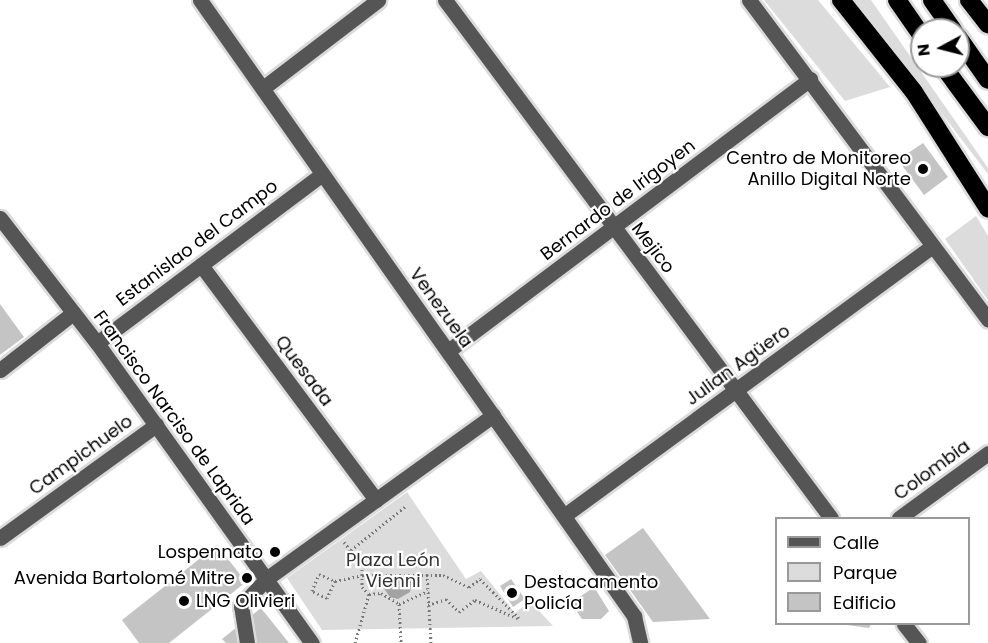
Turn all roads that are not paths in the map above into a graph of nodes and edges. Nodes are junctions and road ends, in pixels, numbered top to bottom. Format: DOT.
graph roads {
  1 [pos="200,0"];
  2 [pos="378,0"];
  3 [pos="445,0"];
  4 [pos="749,0"];
  5 [pos="842,0"];
  6 [pos="897,0"];
  7 [pos="932,0"];
  8 [pos="969,0"];
  9 [pos="945,18"];
  10 [pos="910,19"];
  11 [pos="988,24"];
  12 [pos="970,46"];
  13 [pos="970,54"];
  14 [pos="988,65"];
  15 [pos="952,78"];
  16 [pos="810,79"];
  17 [pos="988,80"];
  18 [pos="262,88"];
  19 [pos="988,127"];
  20 [pos="950,146"];
  21 [pos="321,174"];
  22 [pos="988,188"];
  23 [pos="988,208"];
  24 [pos="0,218"];
  25 [pos="614,227"];
  26 [pos="932,246"];
  27 [pos="201,265"];
  28 [pos="73,313"];
  29 [pos="988,320"];
  30 [pos="97,343"];
  31 [pos="448,351"];
  32 [pos="0,370"];
  33 [pos="736,391"];
  34 [pos="493,415"];
  35 [pos="156,425"];
  36 [pos="988,453"];
  37 [pos="376,500"];
  38 [pos="565,515"];
  39 [pos="830,517"];
  40 [pos="902,517"];
  41 [pos="0,538"];
  42 [pos="266,579"];
  43 [pos="905,625"];
  44 [pos="247,643"];
  45 [pos="312,643"];
  46 [pos="640,643"];
  47 [pos="919,643"];
  1 -- 18 [label="street, Venezuela"];
  2 -- 18 [label="street"];
  3 -- 25 [label="street, Mejico"];
  4 -- 16 [label="street"];
  5 -- 20 [label="highway"];
  6 -- 10 [label="highway"];
  7 -- 9 [label="highway"];
  8 -- 11 [label="highway"];
  12 -- 14 [label="highway"];
  13 -- 17 [label="highway"];
  15 -- 19 [label="highway"];
  16 -- 25 [label="street, Bernardo de Irigoyen"];
  16 -- 26 [label="street"];
  18 -- 21 [label="street, Venezuela"];
  20 -- 22 [label="highway"];
  20 -- 23 [label="highway"];
  21 -- 27 [label="street, Estanislao del Campo"];
  21 -- 31 [label="street, Venezuela"];
  24 -- 28 [label="street, Francisco Narciso de Laprida"];
  25 -- 31 [label="street, Bernardo de Irigoyen"];
  25 -- 33 [label="street, Mejico"];
  26 -- 29 [label="street"];
  26 -- 33 [label="street, Julian Agüero"];
  27 -- 30 [label="street, Estanislao del Campo"];
  27 -- 37 [label="street, Quesada"];
  28 -- 30 [label="street, Francisco Narciso de Laprida"];
  28 -- 32 [label="street"];
  30 -- 35 [label="street, Francisco Narciso de Laprida"];
  31 -- 34 [label="street, Venezuela"];
  33 -- 38 [label="street, Julian Agüero"];
  33 -- 39 [label="street, Mejico"];
  34 -- 37 [label="street"];
  34 -- 38 [label="street, Venezuela"];
  35 -- 41 [label="street, Campichuelo"];
  35 -- 42 [label="street, Francisco Narciso de Laprida"];
  36 -- 40 [label="street, Colombia"];
  37 -- 42 [label="street"];
  38 -- 46 [label="street, Venezuela"];
  42 -- 44 [label="street"];
  42 -- 45 [label="street, Francisco Narciso de Laprida"];
  43 -- 47 [label="street"];
}
